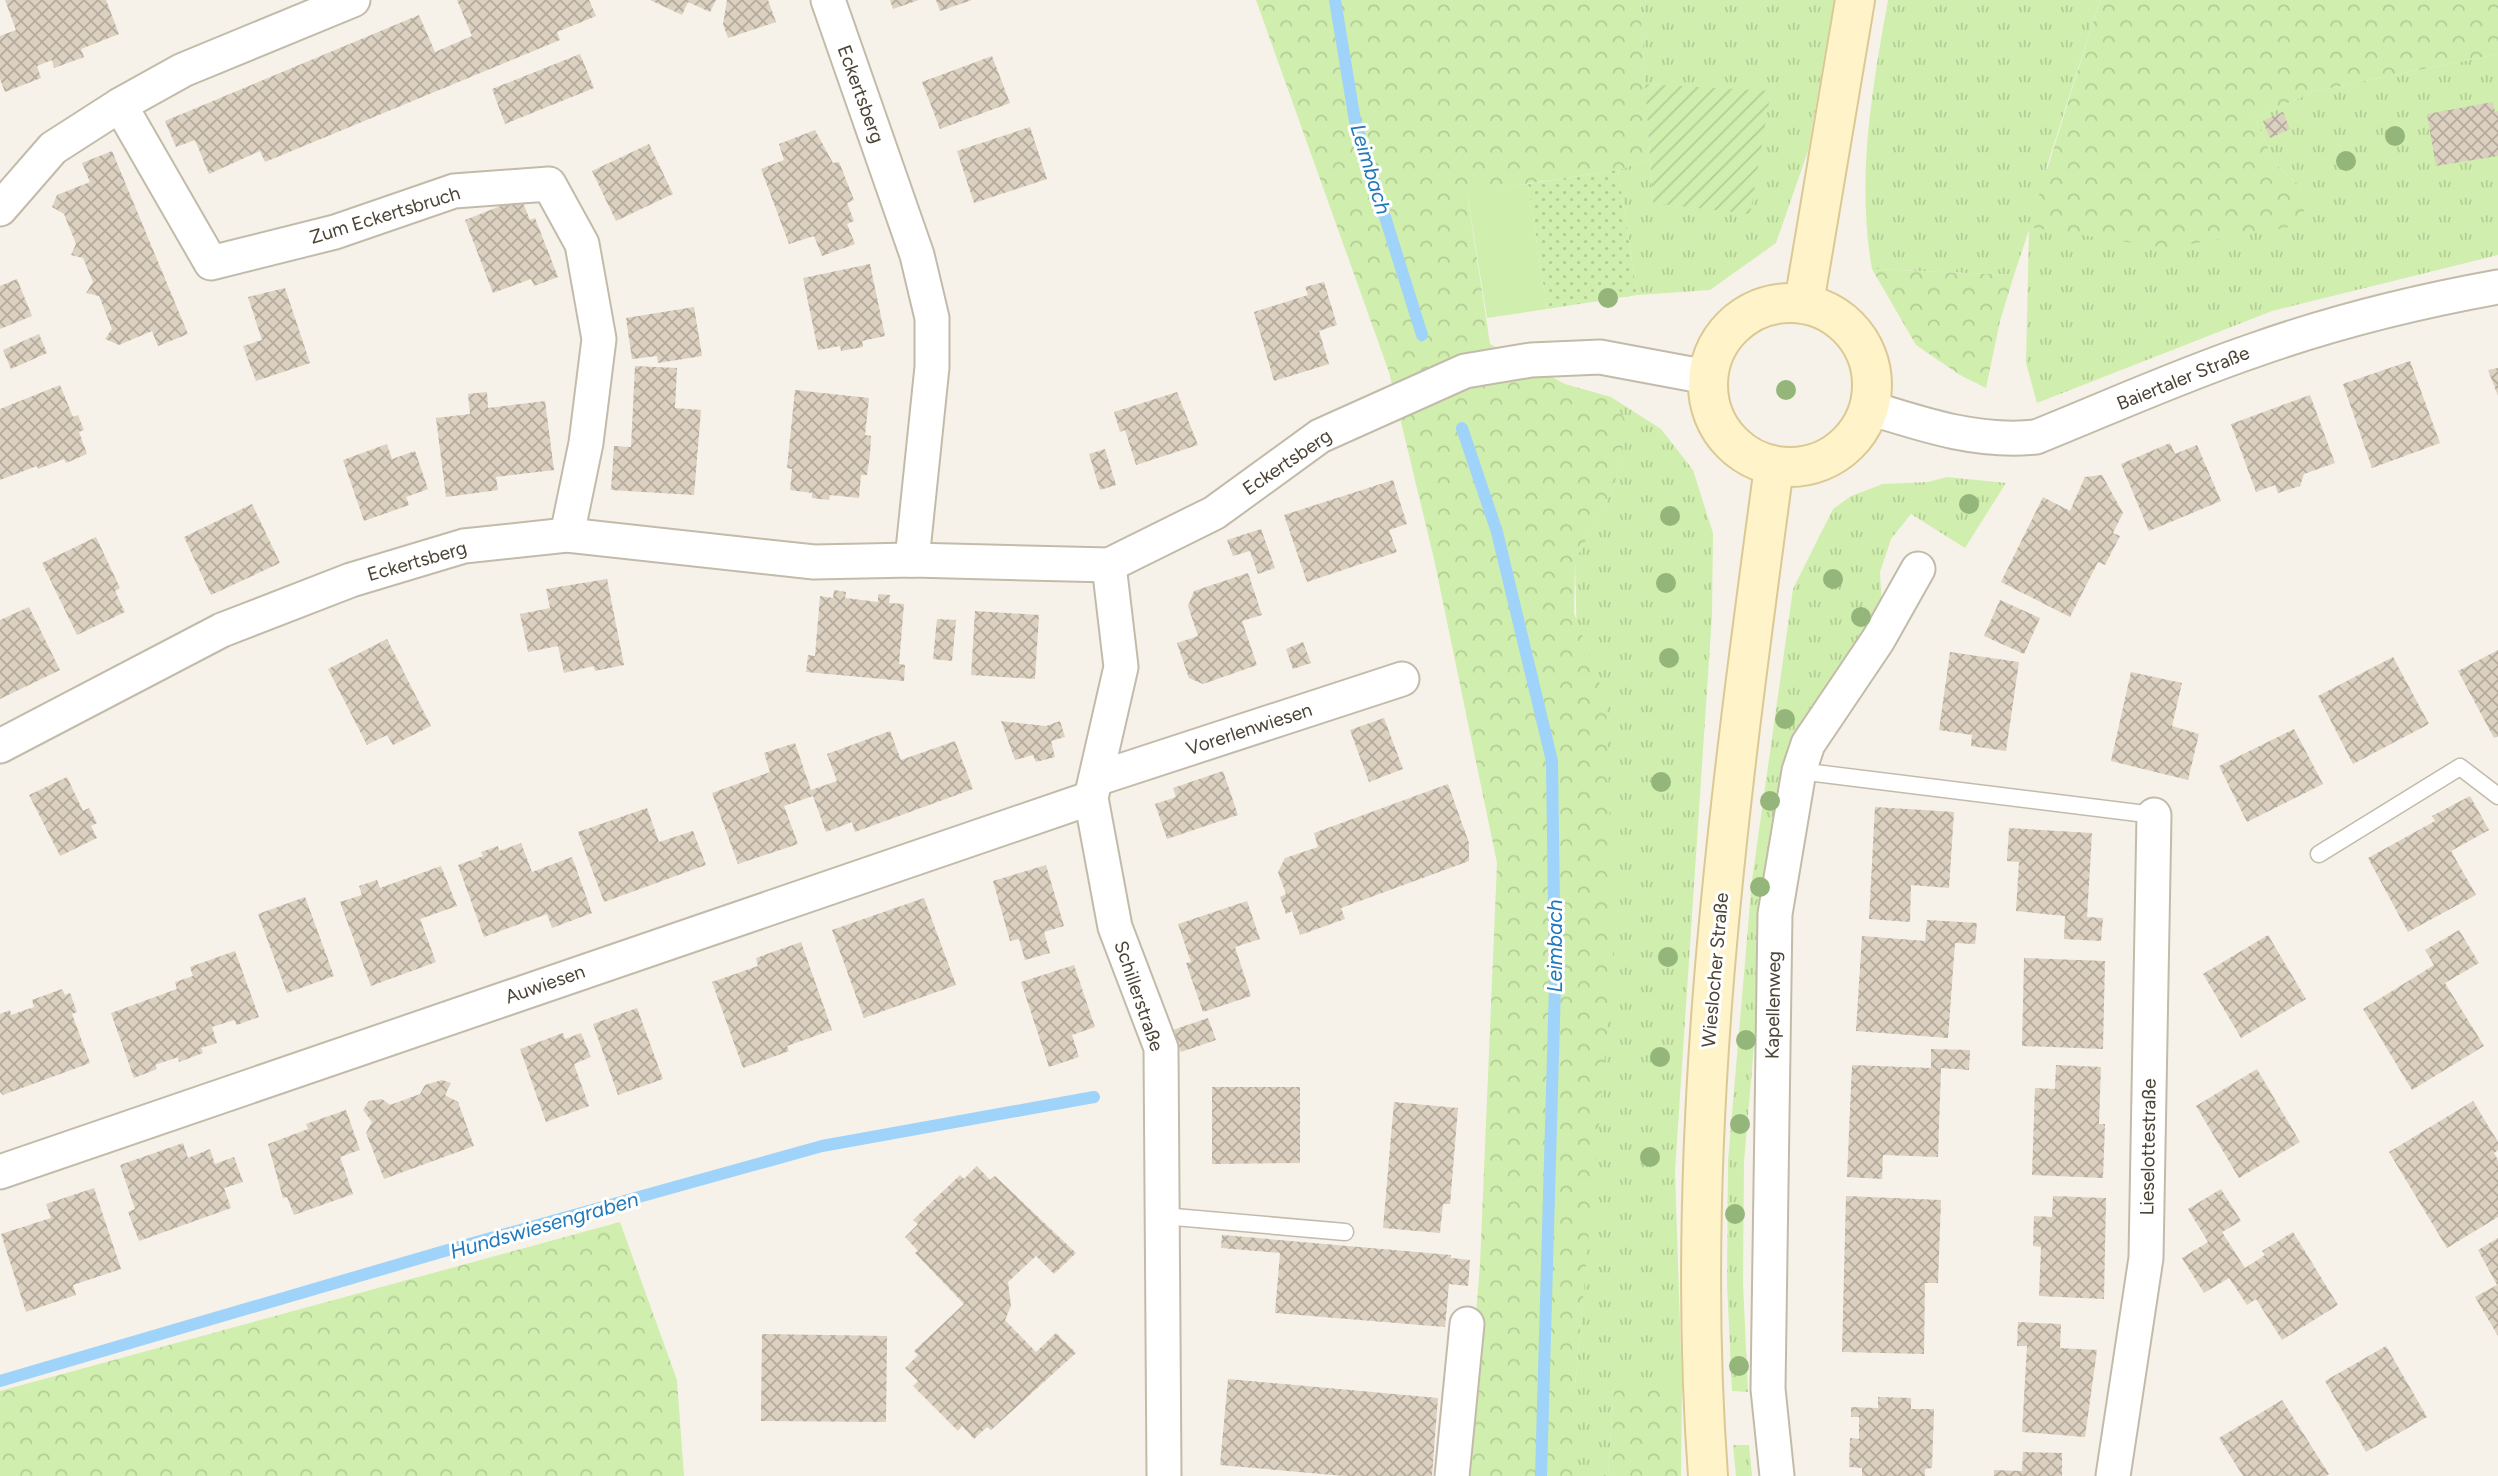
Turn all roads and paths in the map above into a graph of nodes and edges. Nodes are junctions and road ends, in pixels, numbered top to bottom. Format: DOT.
graph roads {
  1 [pos="353,0"];
  2 [pos="828,0"];
  3 [pos="1855,0"];
  4 [pos="120,105"];
  5 [pos="0,209"];
  6 [pos="2498,287"];
  7 [pos="1804,303"];
  8 [pos="1707,377"];
  9 [pos="1870,408"];
  10 [pos="1774,467"];
  11 [pos="567,535"];
  12 [pos="912,560"];
  13 [pos="1109,565"];
  14 [pos="1918,569"];
  15 [pos="1402,679"];
  16 [pos="0,746"];
  17 [pos="1799,771"];
  18 [pos="1094,788"];
  19 [pos="2498,796"];
  20 [pos="2154,815"];
  21 [pos="2319,854"];
  22 [pos="0,1172"];
  23 [pos="1163,1216"];
  24 [pos="1345,1232"];
  25 [pos="1467,1324"];
  26 [pos="1164,1476"];
  27 [pos="1452,1476"];
  28 [pos="1708,1476"];
  29 [pos="1777,1476"];
  30 [pos="2113,1476"];
  1 -- 4 [label="street"];
  2 -- 12 [label="street, Eckertsberg"];
  3 -- 7 [label="main road"];
  4 -- 5 [label="street"];
  4 -- 11 [label="street, Zum Eckertsbruch"];
  6 -- 9 [label="street, Baiertaler Straße"];
  7 -- 8 [label="main road"];
  7 -- 9 [label="main road"];
  8 -- 10 [label="main road"];
  8 -- 13 [label="street, Eckertsberg"];
  9 -- 10 [label="main road"];
  10 -- 28 [label="main road, Wieslocher Straße"];
  11 -- 12 [label="street, Eckertsberg"];
  11 -- 16 [label="street, Eckertsberg"];
  12 -- 13 [label="street, Eckertsberg"];
  13 -- 18 [label="street, Schillerstraße"];
  14 -- 17 [label="street, Kapellenweg"];
  15 -- 18 [label="street, Vorerlenwiesen"];
  17 -- 20 [label="lane"];
  17 -- 29 [label="street, Kapellenweg"];
  18 -- 22 [label="street, Auwiesen"];
  18 -- 23 [label="street, Schillerstraße"];
  19 -- 21 [label="lane"];
  20 -- 30 [label="street, Lieselottestraße"];
  23 -- 24 [label="lane"];
  23 -- 26 [label="street, Schillerstraße"];
  25 -- 27 [label="street"];
}
